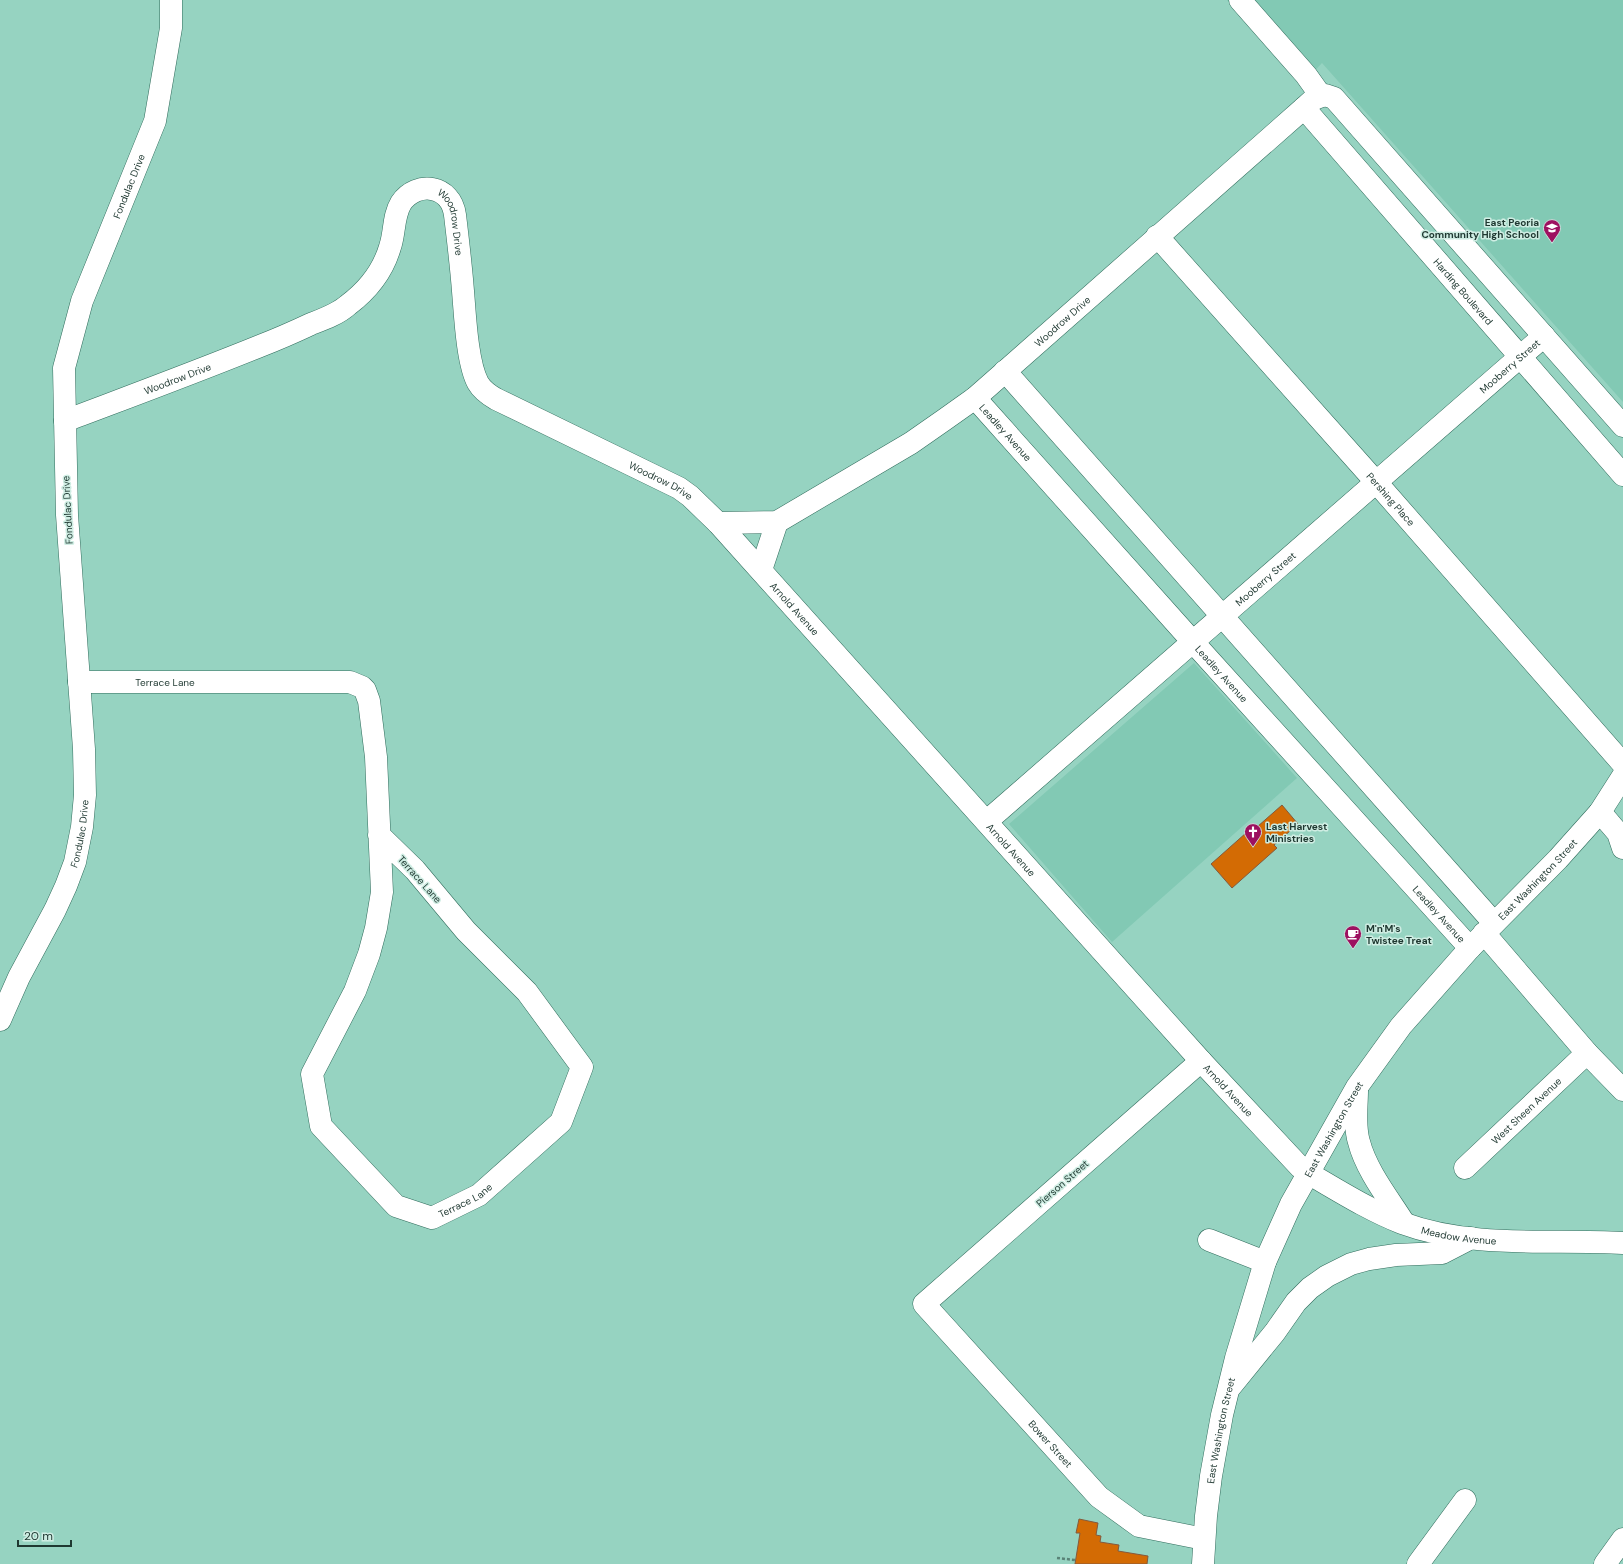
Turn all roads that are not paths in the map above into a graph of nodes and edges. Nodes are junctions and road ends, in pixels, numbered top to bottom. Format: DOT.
graph roads {
  1 [pos="171,0"];
  2 [pos="1240,0"];
  3 [pos="1324,95"];
  4 [pos="1304,108"];
  5 [pos="1157,236"];
  6 [pos="1544,336"];
  7 [pos="1520,357"];
  8 [pos="1005,371"];
  9 [pos="975,398"];
  10 [pos="65,420"];
  11 [pos="1623,426"];
  12 [pos="1623,475"];
  13 [pos="1376,482"];
  14 [pos="777,522"];
  15 [pos="718,523"];
  16 [pos="761,570"];
  17 [pos="1223,616"];
  18 [pos="1193,642"];
  19 [pos="79,682"];
  20 [pos="1623,764"];
  21 [pos="1623,776"];
  22 [pos="1600,812"];
  23 [pos="987,821"];
  24 [pos="378,835"];
  25 [pos="1623,848"];
  26 [pos="1483,934"];
  27 [pos="0,1020"];
  28 [pos="1588,1053"];
  29 [pos="1201,1061"];
  30 [pos="1357,1087"];
  31 [pos="1623,1090"];
  32 [pos="1466,1168"];
  33 [pos="1308,1173"];
  34 [pos="1404,1223"];
  35 [pos="1471,1238"];
  36 [pos="1208,1240"];
  37 [pos="1623,1243"];
  38 [pos="1265,1262"];
  39 [pos="924,1304"];
  40 [pos="1228,1390"];
  41 [pos="1465,1500"];
  42 [pos="1204,1539"];
  43 [pos="1623,1539"];
  44 [pos="1203,1564"];
  45 [pos="1418,1564"];
  46 [pos="1605,1564"];
  1 -- 10 [label="street, Fondulac Drive"];
  2 -- 3 [label="street"];
  3 -- 4 [label="street, Woodrow Drive"];
  3 -- 6 [label="street"];
  4 -- 5 [label="street, Woodrow Drive"];
  4 -- 7 [label="street, Harding Boulevard"];
  5 -- 8 [label="street, Woodrow Drive"];
  5 -- 13 [label="street, Pershing Place"];
  6 -- 7 [label="street, Mooberry Street"];
  6 -- 11 [label="street"];
  7 -- 12 [label="street, Harding Boulevard"];
  7 -- 13 [label="street, Mooberry Street"];
  8 -- 9 [label="street, Woodrow Drive"];
  8 -- 17 [label="street, Leadley Avenue"];
  9 -- 14 [label="street, Woodrow Drive"];
  9 -- 18 [label="street, Leadley Avenue"];
  10 -- 15 [label="street, Woodrow Drive"];
  10 -- 19 [label="street, Fondulac Drive"];
  13 -- 17 [label="street, Mooberry Street"];
  13 -- 20 [label="street, Pershing Place"];
  14 -- 15 [label="street, Woodrow Drive"];
  14 -- 16 [label="street"];
  15 -- 16 [label="street, Arnold Avenue"];
  16 -- 23 [label="street, Arnold Avenue"];
  17 -- 18 [label="street, Mooberry Street"];
  17 -- 26 [label="street, Leadley Avenue"];
  18 -- 23 [label="street, Mooberry Street"];
  18 -- 26 [label="street, Leadley Avenue"];
  19 -- 24 [label="street, Terrace Lane"];
  19 -- 27 [label="street, Fondulac Drive"];
  21 -- 22 [label="street, East Washington Street"];
  22 -- 25 [label="street"];
  22 -- 26 [label="street, East Washington Street"];
  23 -- 29 [label="street, Arnold Avenue"];
  24 -- 24 [label="street, Terrace Lane"];
  26 -- 28 [label="street, Leadley Avenue"];
  26 -- 30 [label="street, East Washington Street"];
  28 -- 31 [label="street, Leadley Avenue"];
  28 -- 32 [label="street, West Sheen Avenue"];
  29 -- 33 [label="street, Arnold Avenue"];
  29 -- 39 [label="street, Pierson Street"];
  30 -- 33 [label="street, East Washington Street"];
  30 -- 34 [label="street"];
  33 -- 34 [label="street, Meadow Avenue"];
  33 -- 38 [label="street, East Washington Street"];
  34 -- 35 [label="street, Meadow Avenue"];
  35 -- 37 [label="street, Meadow Avenue"];
  35 -- 40 [label="street"];
  36 -- 38 [label="street"];
  38 -- 40 [label="street, East Washington Street"];
  39 -- 42 [label="street, Bower Street"];
  40 -- 42 [label="street, East Washington Street"];
  41 -- 45 [label="street"];
  42 -- 44 [label="street, East Washington Street"];
  43 -- 46 [label="street"];
}
